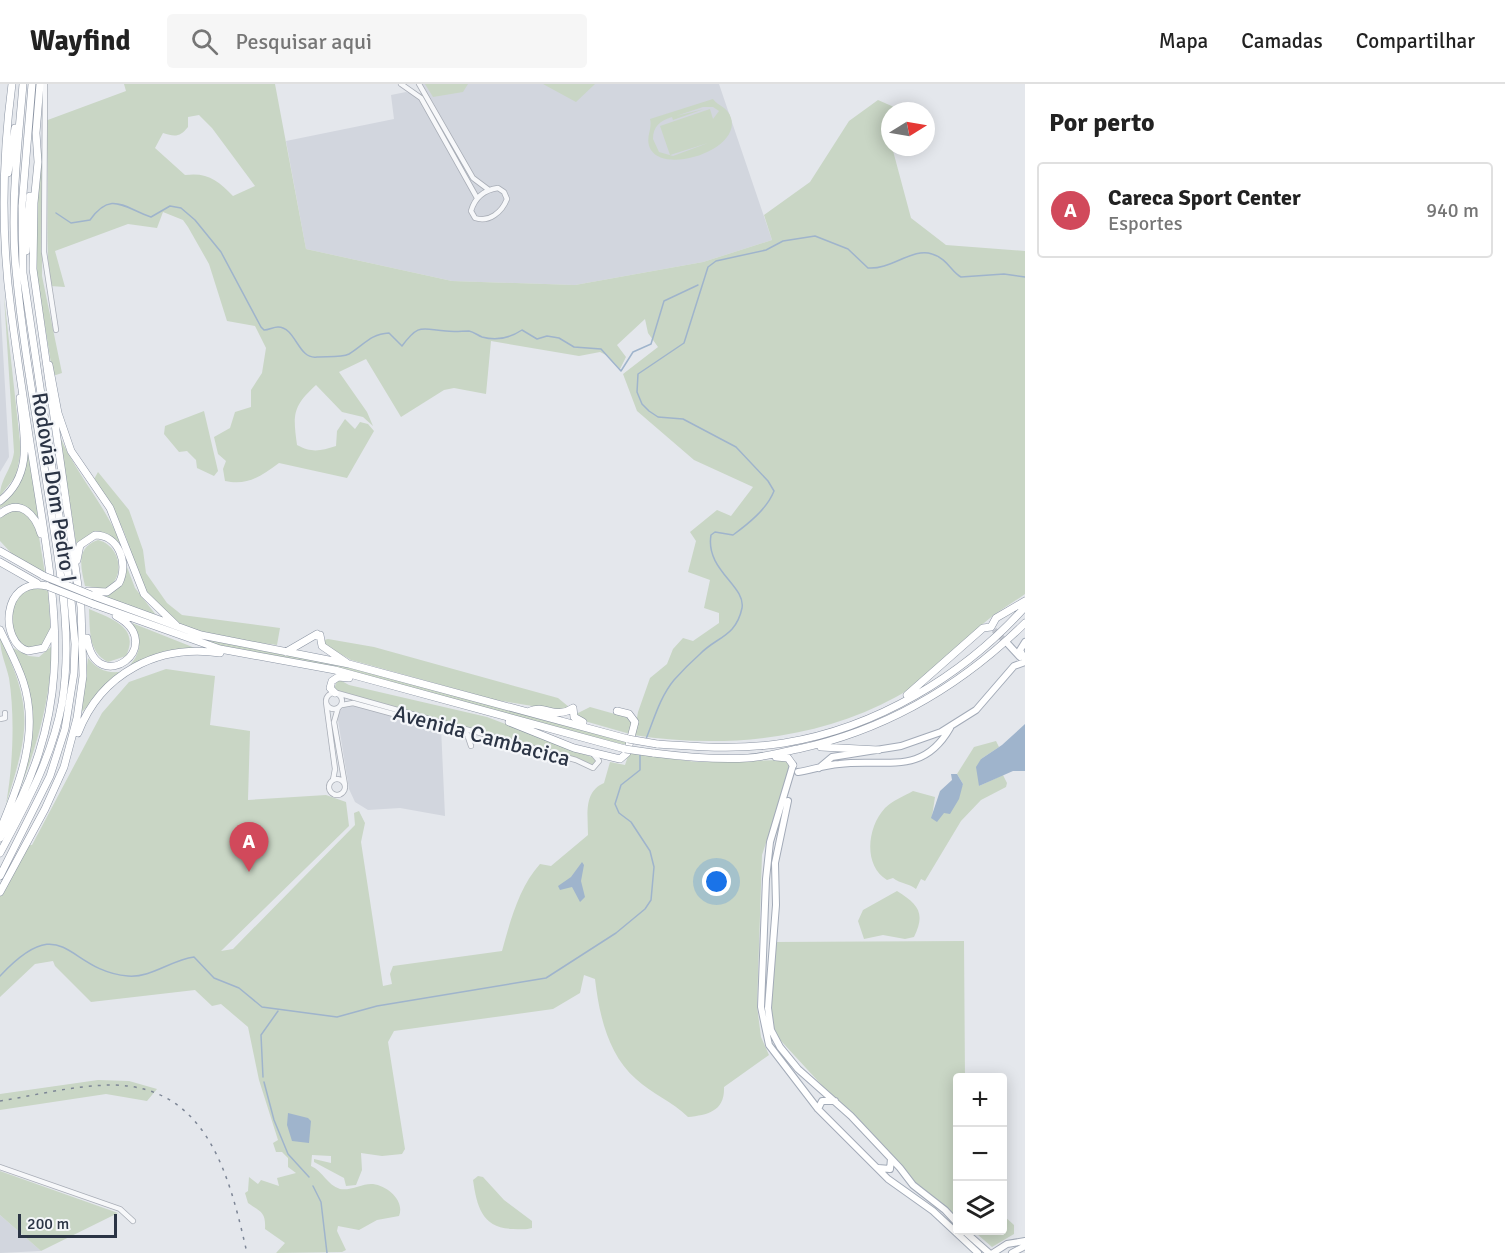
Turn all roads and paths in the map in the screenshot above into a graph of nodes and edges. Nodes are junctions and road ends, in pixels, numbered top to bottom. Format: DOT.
graph roads {
  1 [pos="12,84"];
  2 [pos="23,84"];
  3 [pos="32,84"];
  4 [pos="40,84"];
  5 [pos="45,84"];
  6 [pos="419,84"];
  7 [pos="405,85"];
  8 [pos="36,133"];
  9 [pos="489,190"];
  10 [pos="477,198"];
  11 [pos="3,224"];
  12 [pos="25,289"];
  13 [pos="11,311"];
  14 [pos="40,325"];
  15 [pos="56,330"];
  16 [pos="0,501"];
  17 [pos="0,514"];
  18 [pos="0,545"];
  19 [pos="48,550"];
  20 [pos="0,551"];
  21 [pos="0,562"];
  22 [pos="35,572"];
  23 [pos="77,576"];
  24 [pos="47,586"];
  25 [pos="80,590"];
  26 [pos="1025,601"];
  27 [pos="93,604"];
  28 [pos="81,607"];
  29 [pos="1025,607"];
  30 [pos="55,619"];
  31 [pos="1025,623"];
  32 [pos="180,629"];
  33 [pos="0,630"];
  34 [pos="1024,643"];
  35 [pos="286,652"];
  36 [pos="258,657"];
  37 [pos="1024,660"];
  38 [pos="349,664"];
  39 [pos="336,693"];
  40 [pos="416,693"];
  41 [pos="326,702"];
  42 [pos="340,706"];
  43 [pos="464,706"];
  44 [pos="529,711"];
  45 [pos="617,711"];
  46 [pos="0,714"];
  47 [pos="0,719"];
  48 [pos="860,722"];
  49 [pos="586,727"];
  50 [pos="950,728"];
  51 [pos="495,738"];
  52 [pos="809,747"];
  53 [pos="580,750"];
  54 [pos="878,750"];
  55 [pos="50,751"];
  56 [pos="762,757"];
  57 [pos="793,765"];
  58 [pos="819,768"];
  59 [pos="798,772"];
  60 [pos="333,780"];
  61 [pos="345,784"];
  62 [pos="45,809"];
  63 [pos="9,823"];
  64 [pos="0,830"];
  65 [pos="0,838"];
  66 [pos="770,842"];
  67 [pos="0,853"];
  68 [pos="775,863"];
  69 [pos="0,876"];
  70 [pos="0,892"];
  71 [pos="836,1101"];
  72 [pos="818,1109"];
  73 [pos="891,1157"];
  74 [pos="0,1167"];
  75 [pos="878,1168"];
  76 [pos="953,1219"];
  77 [pos="133,1221"];
  78 [pos="969,1235"];
  79 [pos="1025,1241"];
  80 [pos="1025,1246"];
  81 [pos="978,1253"];
  82 [pos="991,1253"];
  83 [pos="1012,1253"];
  1 -- 11 [label="highway"];
  2 -- 11 [label="highway"];
  2 -- 55 [label="highway, Rodovia Dom Pedro I"];
  3 -- 12 [label="highway, Rodovia Dom Pedro I"];
  4 -- 8 [label="highway"];
  5 -- 15 [label="street"];
  6 -- 9 [label="street"];
  7 -- 10 [label="street"];
  8 -- 12 [label="highway"];
  8 -- 14 [label="highway"];
  9 -- 10 [label="street"];
  9 -- 10 [label="street"];
  11 -- 13 [label="highway"];
  12 -- 69 [label="highway, Rodovia Dom Pedro I"];
  13 -- 16 [label="highway"];
  13 -- 19 [label="highway"];
  14 -- 23 [label="highway"];
  14 -- 32 [label="highway"];
  17 -- 19 [label="highway"];
  18 -- 22 [label="highway"];
  19 -- 30 [label="highway"];
  20 -- 22 [label="highway"];
  21 -- 24 [label="highway"];
  22 -- 25 [label="highway, bridge"];
  23 -- 25 [label="highway"];
  23 -- 28 [label="highway"];
  24 -- 27 [label="highway, bridge"];
  24 -- 30 [label="highway"];
  25 -- 32 [label="highway, bridge"];
  26 -- 48 [label="highway"];
  27 -- 28 [label="highway"];
  27 -- 36 [label="highway"];
  28 -- 62 [label="highway"];
  29 -- 48 [label="highway"];
  30 -- 63 [label="highway"];
  31 -- 52 [label="highway"];
  32 -- 35 [label="highway"];
  33 -- 64 [label="highway"];
  34 -- 37 [label="main road"];
  34 -- 37 [label="main road"];
  35 -- 38 [label="highway"];
  35 -- 38 [label="highway"];
  36 -- 40 [label="highway"];
  36 -- 62 [label="highway"];
  37 -- 50 [label="main road"];
  38 -- 44 [label="highway"];
  39 -- 40 [label="highway"];
  39 -- 41 [label="street"];
  39 -- 42 [label="street"];
  39 -- 51 [label="street, Avenida Cambacica"];
  40 -- 43 [label="highway"];
  41 -- 42 [label="street"];
  41 -- 60 [label="street"];
  42 -- 51 [label="street, Avenida Cambacica"];
  42 -- 61 [label="street"];
  43 -- 53 [label="highway"];
  43 -- 56 [label="highway, bridge"];
  44 -- 49 [label="highway"];
  44 -- 49 [label="highway"];
  45 -- 53 [label="highway"];
  46 -- 47 [label="street"];
  48 -- 49 [label="highway, bridge"];
  50 -- 54 [label="main road"];
  50 -- 58 [label="main road"];
  51 -- 53 [label="street, Avenida Cambacica"];
  52 -- 54 [label="highway"];
  52 -- 56 [label="highway"];
  54 -- 58 [label="main road"];
  55 -- 63 [label="highway"];
  55 -- 67 [label="highway, Rodovia Dom Pedro I"];
  56 -- 57 [label="highway"];
  57 -- 59 [label="main road"];
  57 -- 66 [label="main road"];
  58 -- 59 [label="main road"];
  59 -- 68 [label="main road"];
  60 -- 61 [label="street"];
  60 -- 61 [label="street"];
  62 -- 70 [label="highway"];
  63 -- 65 [label="highway"];
  66 -- 68 [label="main road"];
  66 -- 72 [label="main road"];
  68 -- 71 [label="main road"];
  71 -- 72 [label="main road"];
  71 -- 73 [label="main road"];
  72 -- 75 [label="main road"];
  73 -- 75 [label="main road"];
  73 -- 76 [label="main road"];
  74 -- 77 [label="street"];
  75 -- 81 [label="main road"];
  78 -- 82 [label="main road"];
  79 -- 82 [label="main road"];
  80 -- 83 [label="main road"];
}
